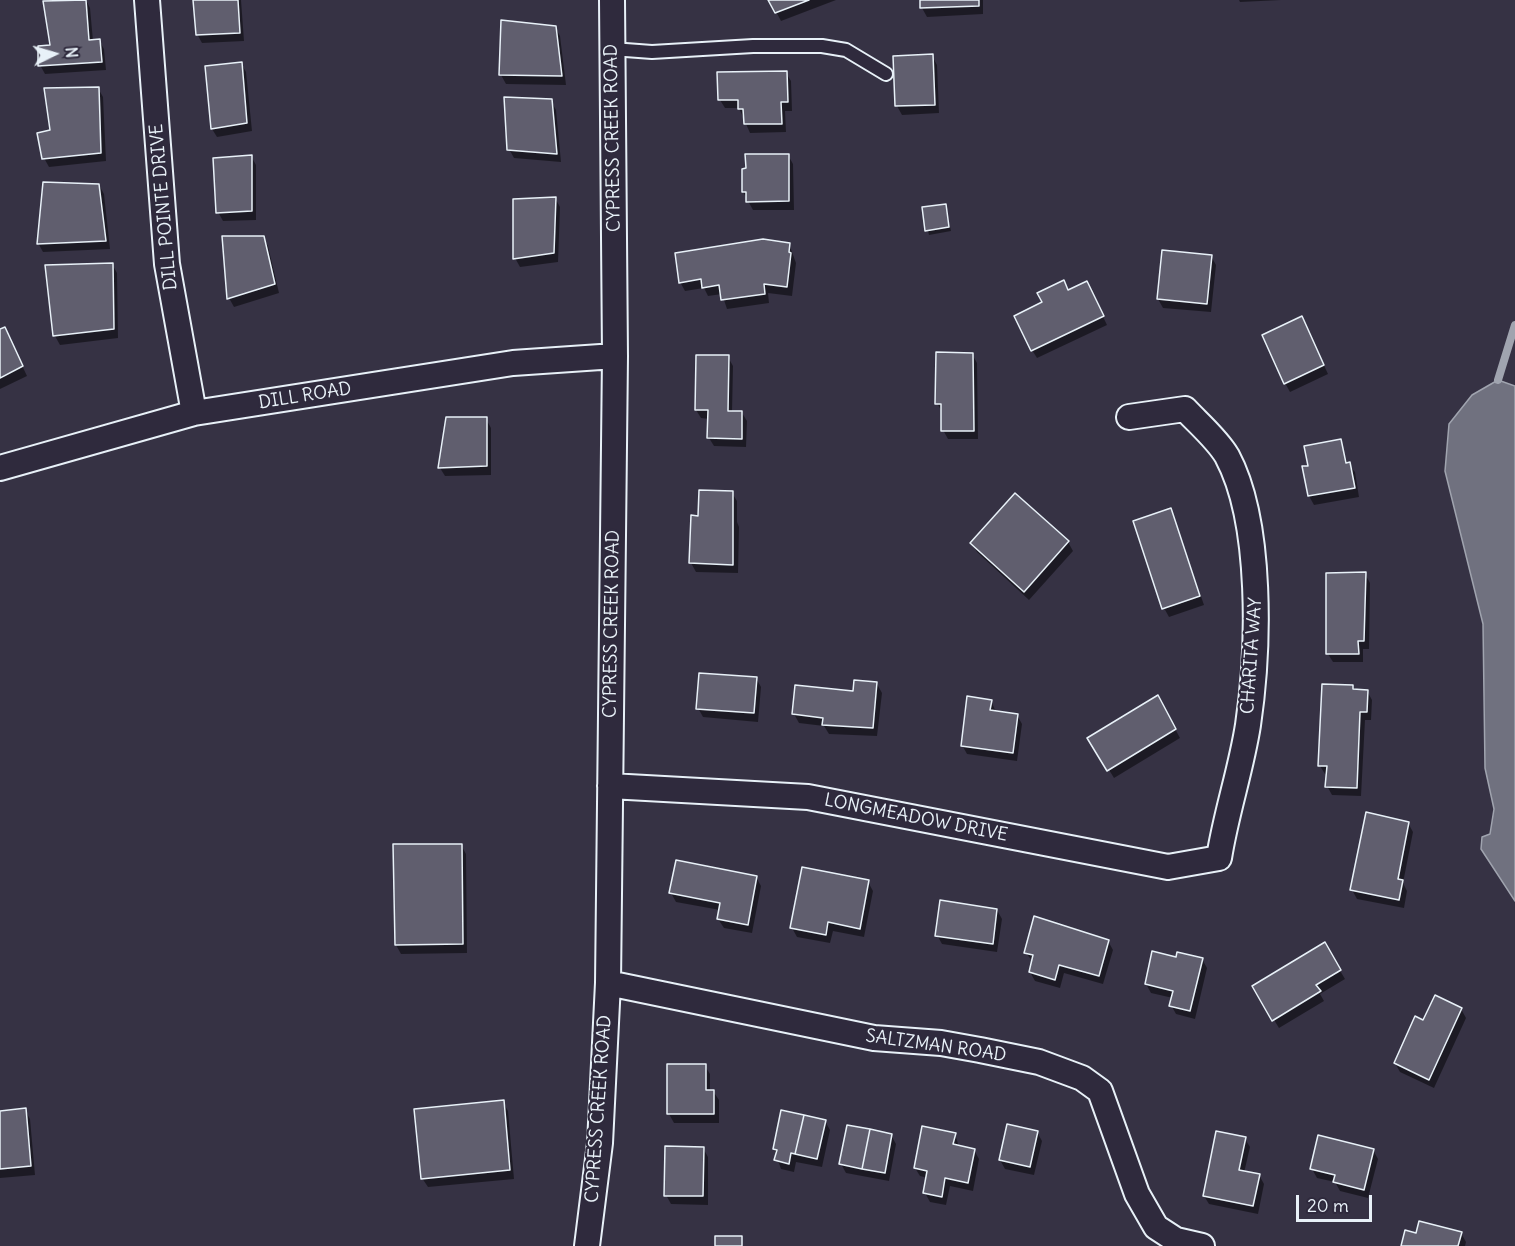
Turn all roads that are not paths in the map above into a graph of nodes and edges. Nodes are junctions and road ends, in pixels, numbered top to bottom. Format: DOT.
graph roads {
  1 [pos="147,0"];
  2 [pos="612,0"];
  3 [pos="612,49"];
  4 [pos="886,74"];
  5 [pos="615,356"];
  6 [pos="194,413"];
  7 [pos="1129,417"];
  8 [pos="0,468"];
  9 [pos="610,786"];
  10 [pos="1219,858"];
  11 [pos="608,983"];
  12 [pos="587,1246"];
  13 [pos="1202,1246"];
  1 -- 6 [label="street, DILL POINTE DRIVE"];
  2 -- 3 [label="street, CYPRESS CREEK ROAD"];
  3 -- 4 [label="lane"];
  3 -- 5 [label="street, CYPRESS CREEK ROAD"];
  5 -- 6 [label="street, DILL ROAD"];
  5 -- 9 [label="street, CYPRESS CREEK ROAD"];
  6 -- 8 [label="street, DILL ROAD"];
  7 -- 10 [label="street, CHARITA WAY"];
  9 -- 10 [label="street, LONGMEADOW DRIVE"];
  9 -- 11 [label="street, CYPRESS CREEK ROAD"];
  11 -- 12 [label="street, CYPRESS CREEK ROAD"];
  11 -- 13 [label="street, SALTZMAN ROAD"];
}
